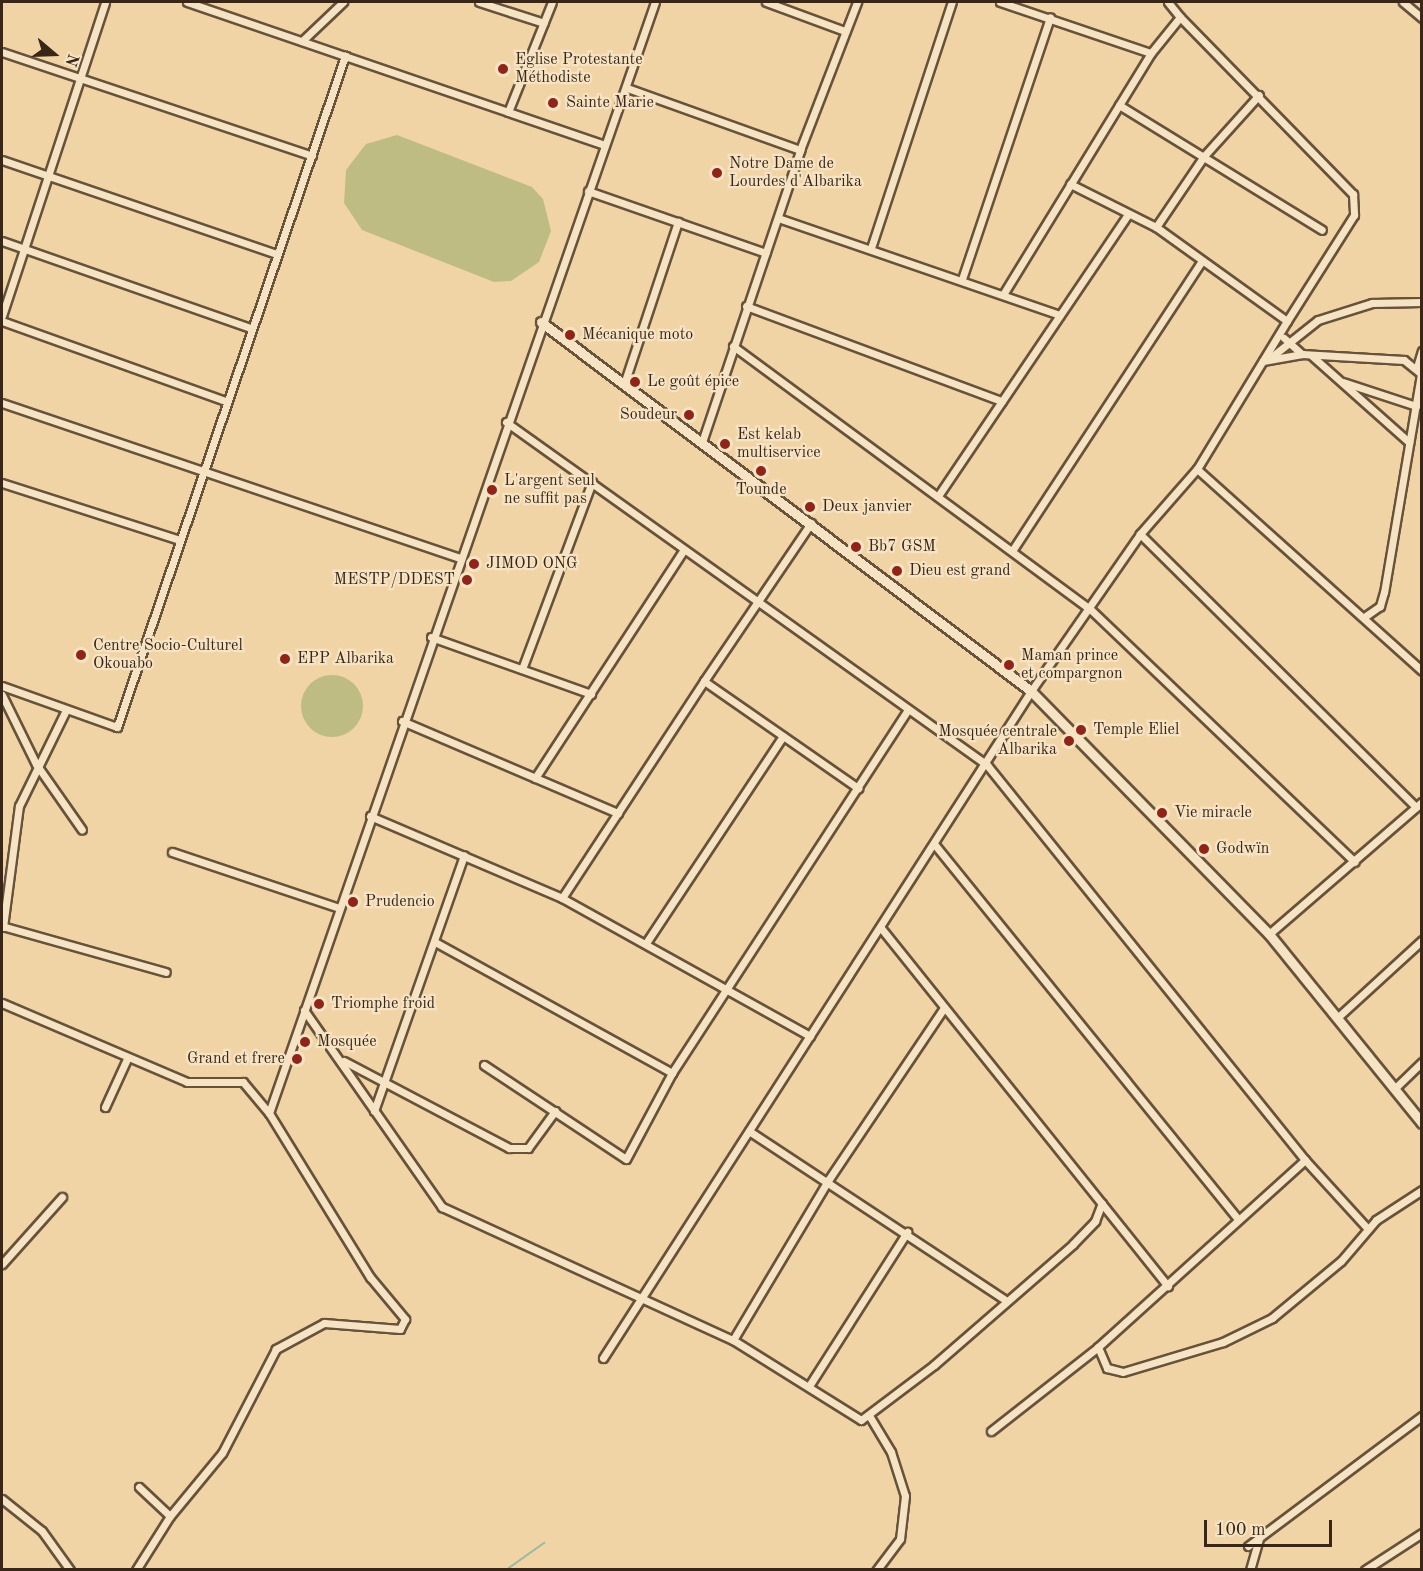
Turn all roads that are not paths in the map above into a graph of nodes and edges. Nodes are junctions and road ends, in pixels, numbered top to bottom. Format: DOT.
graph roads {
  1 [pos="105,2"];
  2 [pos="187,2"];
  3 [pos="343,2"];
  4 [pos="479,2"];
  5 [pos="552,2"];
  6 [pos="655,2"];
  7 [pos="766,2"];
  8 [pos="857,2"];
  9 [pos="952,2"];
  10 [pos="1000,2"];
  11 [pos="1168,2"];
  12 [pos="1403,2"];
  13 [pos="1050,17"];
  14 [pos="1180,17"];
  15 [pos="1422,18"];
  16 [pos="544,23"];
  17 [pos="845,31"];
  18 [pos="302,41"];
  19 [pos="2,52"];
  20 [pos="1151,53"];
  21 [pos="345,56"];
  22 [pos="80,78"];
  23 [pos="627,87"];
  24 [pos="1259,94"];
  25 [pos="1119,105"];
  26 [pos="508,112"];
  27 [pos="604,145"];
  28 [pos="800,150"];
  29 [pos="312,156"];
  30 [pos="1204,156"];
  31 [pos="2,160"];
  32 [pos="50,177"];
  33 [pos="1070,184"];
  34 [pos="588,190"];
  35 [pos="1128,214"];
  36 [pos="778,218"];
  37 [pos="678,222"];
  38 [pos="1156,227"];
  39 [pos="1322,230"];
  40 [pos="2,241"];
  41 [pos="871,248"];
  42 [pos="25,249"];
  43 [pos="765,253"];
  44 [pos="278,254"];
  45 [pos="1201,262"];
  46 [pos="962,279"];
  47 [pos="1004,293"];
  48 [pos="1422,302"];
  49 [pos="746,306"];
  50 [pos="2,315"];
  51 [pos="1060,315"];
  52 [pos="2,321"];
  53 [pos="1287,321"];
  54 [pos="541,322"];
  55 [pos="251,328"];
  56 [pos="1278,334"];
  57 [pos="1287,340"];
  58 [pos="733,346"];
  59 [pos="1422,351"];
  60 [pos="1302,354"];
  61 [pos="1312,356"];
  62 [pos="1269,358"];
  63 [pos="1261,362"];
  64 [pos="1417,367"];
  65 [pos="1341,381"];
  66 [pos="624,384"];
  67 [pos="226,401"];
  68 [pos="1002,401"];
  69 [pos="2,403"];
  70 [pos="1416,406"];
  71 [pos="506,422"];
  72 [pos="702,442"];
  73 [pos="1409,442"];
  74 [pos="1197,469"];
  75 [pos="203,471"];
  76 [pos="592,482"];
  77 [pos="2,483"];
  78 [pos="938,496"];
  79 [pos="811,523"];
  80 [pos="1140,534"];
  81 [pos="180,540"];
  82 [pos="684,551"];
  83 [pos="1012,551"];
  84 [pos="459,558"];
  85 [pos="757,602"];
  86 [pos="1090,609"];
  87 [pos="1364,617"];
  88 [pos="431,638"];
  89 [pos="522,669"];
  90 [pos="1422,671"];
  91 [pos="704,681"];
  92 [pos="2,686"];
  93 [pos="1031,691"];
  94 [pos="591,694"];
  95 [pos="2,695"];
  96 [pos="66,710"];
  97 [pos="908,710"];
  98 [pos="402,721"];
  99 [pos="783,736"];
  100 [pos="36,764"];
  101 [pos="987,765"];
  102 [pos="535,777"];
  103 [pos="858,788"];
  104 [pos="1419,804"];
  105 [pos="618,813"];
  106 [pos="370,816"];
  107 [pos="82,830"];
  108 [pos="935,845"];
  109 [pos="172,852"];
  110 [pos="464,855"];
  111 [pos="1355,862"];
  112 [pos="562,898"];
  113 [pos="339,908"];
  114 [pos="2,927"];
  115 [pos="881,928"];
  116 [pos="1269,934"];
  117 [pos="1422,940"];
  118 [pos="435,942"];
  119 [pos="646,943"];
  120 [pos="166,972"];
  121 [pos="727,989"];
  122 [pos="2,1004"];
  123 [pos="944,1008"];
  124 [pos="304,1010"];
  125 [pos="1336,1018"];
  126 [pos="810,1036"];
  127 [pos="127,1059"];
  128 [pos="342,1060"];
  129 [pos="1422,1062"];
  130 [pos="484,1065"];
  131 [pos="672,1073"];
  132 [pos="386,1082"];
  133 [pos="1394,1089"];
  134 [pos="105,1107"];
  135 [pos="374,1111"];
  136 [pos="555,1111"];
  137 [pos="269,1113"];
  138 [pos="1422,1123"];
  139 [pos="749,1131"];
  140 [pos="1305,1160"];
  141 [pos="828,1179"];
  142 [pos="1422,1190"];
  143 [pos="62,1197"];
  144 [pos="1102,1203"];
  145 [pos="1238,1219"];
  146 [pos="1368,1229"];
  147 [pos="907,1232"];
  148 [pos="2,1264"];
  149 [pos="1168,1286"];
  150 [pos="641,1296"];
  151 [pos="1004,1299"];
  152 [pos="733,1340"];
  153 [pos="1098,1347"];
  154 [pos="603,1358"];
  155 [pos="809,1386"];
  156 [pos="1422,1416"];
  157 [pos="870,1417"];
  158 [pos="991,1431"];
  159 [pos="139,1487"];
  160 [pos="2,1499"];
  161 [pos="170,1516"];
  162 [pos="1422,1533"];
  163 [pos="1260,1537"];
  164 [pos="1248,1546"];
  165 [pos="69,1569"];
  166 [pos="136,1569"];
  167 [pos="876,1569"];
  168 [pos="1250,1569"];
  169 [pos="1365,1569"];
  1 -- 22 [label="street"];
  2 -- 18 [label="street"];
  3 -- 18 [label="street"];
  4 -- 16 [label="street"];
  5 -- 16 [label="street"];
  6 -- 23 [label="street"];
  7 -- 17 [label="street"];
  8 -- 17 [label="street"];
  9 -- 41 [label="street"];
  10 -- 13 [label="street"];
  11 -- 14 [label="street"];
  12 -- 15 [label="street"];
  13 -- 20 [label="street"];
  13 -- 46 [label="street"];
  14 -- 20 [label="street"];
  14 -- 24 [label="street"];
  16 -- 26 [label="street"];
  17 -- 28 [label="street"];
  18 -- 21 [label="street"];
  19 -- 22 [label="street"];
  20 -- 25 [label="street"];
  21 -- 26 [label="street"];
  21 -- 29 [label="street"];
  22 -- 29 [label="street"];
  22 -- 32 [label="street"];
  23 -- 27 [label="street"];
  23 -- 28 [label="street"];
  24 -- 30 [label="street"];
  24 -- 53 [label="street"];
  25 -- 30 [label="street"];
  25 -- 33 [label="street"];
  26 -- 27 [label="street"];
  27 -- 34 [label="street"];
  28 -- 36 [label="street"];
  29 -- 44 [label="street"];
  30 -- 38 [label="street"];
  30 -- 39 [label="street"];
  31 -- 32 [label="street"];
  32 -- 42 [label="street"];
  32 -- 44 [label="street"];
  33 -- 35 [label="street"];
  33 -- 47 [label="street"];
  34 -- 37 [label="street"];
  34 -- 54 [label="street"];
  35 -- 38 [label="street"];
  35 -- 51 [label="street"];
  36 -- 41 [label="street"];
  36 -- 43 [label="street"];
  37 -- 43 [label="street"];
  37 -- 66 [label="street"];
  38 -- 45 [label="street"];
  40 -- 42 [label="street"];
  41 -- 46 [label="street"];
  42 -- 50 [label="street"];
  42 -- 55 [label="street"];
  43 -- 49 [label="street"];
  44 -- 55 [label="street"];
  45 -- 53 [label="street"];
  45 -- 83 [label="street"];
  46 -- 47 [label="street"];
  47 -- 51 [label="street"];
  48 -- 57 [label="street"];
  49 -- 58 [label="street"];
  49 -- 68 [label="street"];
  51 -- 68 [label="street"];
  52 -- 67 [label="street"];
  53 -- 56 [label="street"];
  54 -- 66 [label="street"];
  54 -- 71 [label="street"];
  55 -- 67 [label="street"];
  56 -- 57 [label="street"];
  56 -- 63 [label="street"];
  57 -- 60 [label="street"];
  57 -- 62 [label="street"];
  58 -- 72 [label="street"];
  58 -- 78 [label="street"];
  59 -- 64 [label="street"];
  60 -- 61 [label="street"];
  60 -- 62 [label="street"];
  61 -- 64 [label="street"];
  61 -- 65 [label="street"];
  62 -- 63 [label="street"];
  63 -- 74 [label="street"];
  64 -- 70 [label="street"];
  65 -- 70 [label="street"];
  65 -- 73 [label="street"];
  66 -- 72 [label="street"];
  67 -- 75 [label="street"];
  68 -- 78 [label="street"];
  69 -- 75 [label="street"];
  70 -- 73 [label="street"];
  71 -- 76 [label="street"];
  71 -- 84 [label="street"];
  72 -- 79 [label="street"];
  73 -- 87 [label="street"];
  74 -- 80 [label="street"];
  74 -- 87 [label="street"];
  75 -- 81 [label="street"];
  75 -- 84 [label="street"];
  76 -- 82 [label="street"];
  76 -- 89 [label="street"];
  77 -- 81 [label="street"];
  78 -- 83 [label="street"];
  79 -- 85 [label="street"];
  79 -- 93 [label="street"];
  80 -- 86 [label="street"];
  80 -- 104 [label="street"];
  81 -- 96 [label="street"];
  82 -- 85 [label="street"];
  82 -- 94 [label="street"];
  83 -- 86 [label="street"];
  84 -- 88 [label="street"];
  85 -- 91 [label="street"];
  85 -- 97 [label="street"];
  86 -- 93 [label="street"];
  86 -- 111 [label="street"];
  87 -- 90 [label="street"];
  88 -- 89 [label="street"];
  88 -- 98 [label="street"];
  89 -- 94 [label="street"];
  91 -- 99 [label="street"];
  91 -- 105 [label="street"];
  92 -- 96 [label="street"];
  93 -- 101 [label="street"];
  93 -- 116 [label="street"];
  94 -- 102 [label="street"];
  95 -- 100 [label="street"];
  96 -- 100 [label="street"];
  97 -- 101 [label="street"];
  97 -- 103 [label="street"];
  98 -- 102 [label="street"];
  98 -- 106 [label="street"];
  99 -- 103 [label="street"];
  99 -- 119 [label="street"];
  100 -- 107 [label="street"];
  100 -- 114 [label="street"];
  101 -- 108 [label="street"];
  101 -- 140 [label="street"];
  102 -- 105 [label="street"];
  103 -- 121 [label="street"];
  104 -- 111 [label="street"];
  105 -- 112 [label="street"];
  106 -- 110 [label="street"];
  106 -- 113 [label="street"];
  108 -- 115 [label="street"];
  108 -- 145 [label="street"];
  109 -- 113 [label="street"];
  110 -- 112 [label="street"];
  110 -- 118 [label="street"];
  111 -- 116 [label="street"];
  112 -- 119 [label="street"];
  113 -- 124 [label="street"];
  114 -- 120 [label="street"];
  115 -- 123 [label="street"];
  115 -- 126 [label="street"];
  116 -- 125 [label="street"];
  117 -- 125 [label="street"];
  118 -- 131 [label="street"];
  118 -- 132 [label="street"];
  119 -- 121 [label="street"];
  121 -- 126 [label="street"];
  121 -- 131 [label="street"];
  122 -- 127 [label="street"];
  123 -- 141 [label="street"];
  123 -- 144 [label="street"];
  124 -- 128 [label="street"];
  124 -- 137 [label="street"];
  125 -- 133 [label="street"];
  126 -- 139 [label="street"];
  127 -- 134 [label="street"];
  127 -- 137 [label="street"];
  128 -- 132 [label="street"];
  128 -- 135 [label="street"];
  129 -- 133 [label="street"];
  130 -- 136 [label="street"];
  131 -- 136 [label="street"];
  132 -- 135 [label="street"];
  132 -- 136 [label="street"];
  133 -- 138 [label="street"];
  135 -- 150 [label="street"];
  137 -- 161 [label="street"];
  139 -- 141 [label="street"];
  139 -- 150 [label="street"];
  140 -- 145 [label="street"];
  140 -- 146 [label="street"];
  141 -- 147 [label="street"];
  141 -- 152 [label="street"];
  142 -- 146 [label="street"];
  143 -- 148 [label="street"];
  144 -- 149 [label="street"];
  144 -- 151 [label="street"];
  145 -- 149 [label="street"];
  146 -- 153 [label="street"];
  147 -- 151 [label="street"];
  147 -- 155 [label="street"];
  149 -- 153 [label="street"];
  150 -- 152 [label="street"];
  150 -- 154 [label="street"];
  151 -- 157 [label="street"];
  152 -- 155 [label="street"];
  153 -- 158 [label="street"];
  155 -- 157 [label="street"];
  156 -- 163 [label="street"];
  157 -- 167 [label="street"];
  159 -- 161 [label="street"];
  160 -- 165 [label="street"];
  161 -- 166 [label="street"];
  162 -- 169 [label="street"];
  163 -- 164 [label="street"];
  163 -- 168 [label="street"];
}
